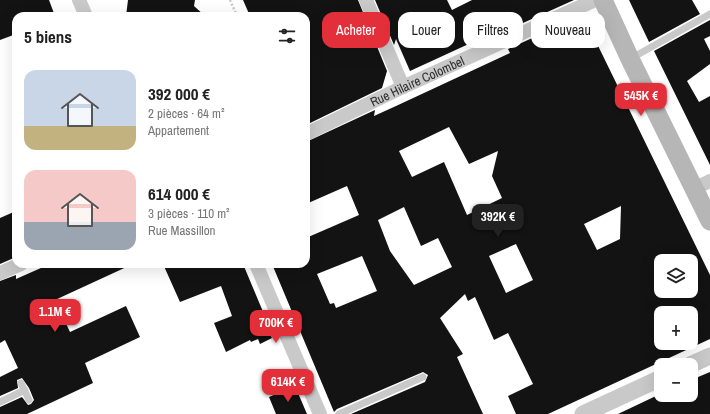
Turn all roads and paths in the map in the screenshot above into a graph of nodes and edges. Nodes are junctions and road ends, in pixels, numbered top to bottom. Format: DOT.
graph roads {
  1 [pos="79,0"];
  2 [pos="230,0"];
  3 [pos="366,0"];
  4 [pos="594,0"];
  5 [pos="603,0"];
  6 [pos="84,12"];
  7 [pos="235,12"];
  8 [pos="710,14"];
  9 [pos="630,59"];
  10 [pos="403,88"];
  11 [pos="310,132"];
  12 [pos="702,185"];
  13 [pos="710,221"];
  14 [pos="13,268"];
  15 [pos="258,268"];
  16 [pos="0,274"];
  17 [pos="710,356"];
  18 [pos="698,361"];
  19 [pos="423,377"];
  20 [pos="654,381"];
  21 [pos="21,383"];
  22 [pos="25,390"];
  23 [pos="29,400"];
  24 [pos="0,402"];
  25 [pos="320,414"];
  26 [pos="339,414"];
  27 [pos="583,414"];
  1 -- 6 [label="street"];
  2 -- 7 [label="path"];
  3 -- 10 [label="street"];
  4 -- 10 [label="street, Rue Hilaire Colombel"];
  5 -- 9 [label="main road"];
  8 -- 9 [label="lane"];
  9 -- 12 [label="main road"];
  10 -- 11 [label="street, Rue Hilaire Colombel"];
  12 -- 13 [label="main road"];
  14 -- 16 [label="street"];
  15 -- 25 [label="street"];
  17 -- 18 [label="street"];
  19 -- 26 [label="lane"];
  20 -- 27 [label="street"];
  21 -- 22 [label="lane"];
  22 -- 23 [label="lane"];
  22 -- 24 [label="lane"];
}
